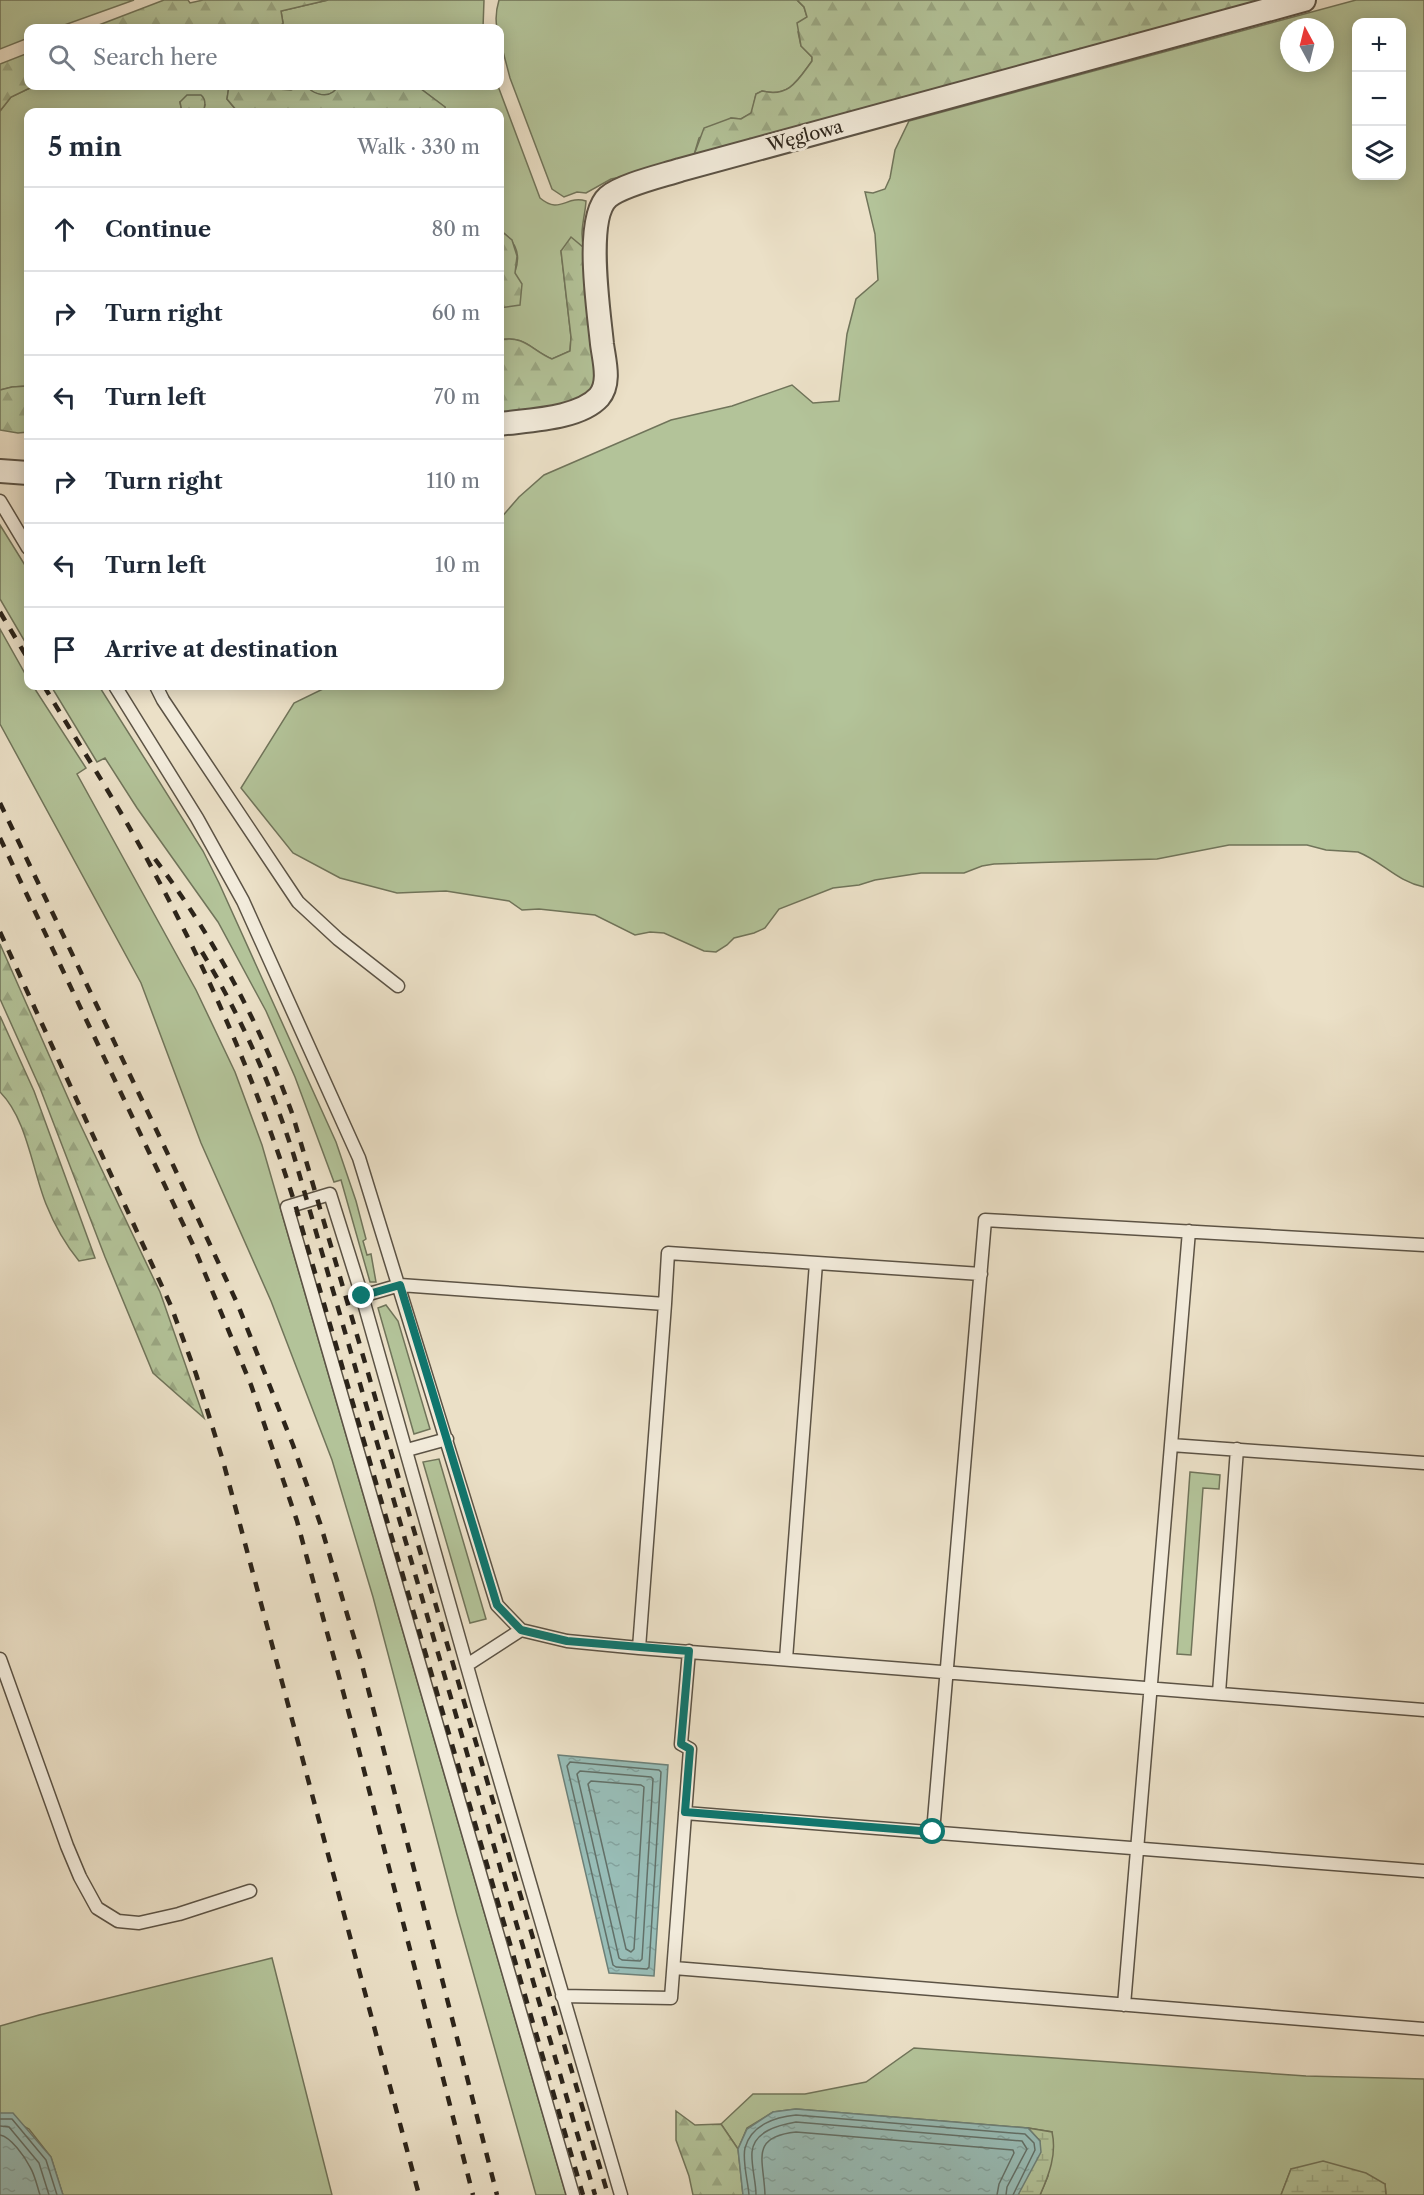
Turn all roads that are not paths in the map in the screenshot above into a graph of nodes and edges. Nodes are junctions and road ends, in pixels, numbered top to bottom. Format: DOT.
graph roads {
  1 [pos="1304,0"];
  2 [pos="504,423"];
  3 [pos="0,471"];
  4 [pos="24,473"];
  5 [pos="0,501"];
  6 [pos="24,541"];
  7 [pos="117,690"];
  8 [pos="158,690"];
  9 [pos="398,986"];
  10 [pos="1189,1231"];
  11 [pos="1424,1245"];
  12 [pos="816,1263"];
  13 [pos="981,1274"];
  14 [pos="400,1285"];
  15 [pos="362,1296"];
  16 [pos="665,1304"];
  17 [pos="447,1439"];
  18 [pos="1171,1445"];
  19 [pos="1237,1449"];
  20 [pos="407,1450"];
  21 [pos="1424,1463"];
  22 [pos="521,1630"];
  23 [pos="639,1648"];
  24 [pos="689,1651"];
  25 [pos="0,1659"];
  26 [pos="786,1659"];
  27 [pos="467,1665"];
  28 [pos="947,1672"];
  29 [pos="1152,1688"];
  30 [pos="1219,1693"];
  31 [pos="1424,1710"];
  32 [pos="685,1812"];
  33 [pos="933,1832"];
  34 [pos="1137,1848"];
  35 [pos="1424,1871"];
  36 [pos="250,1891"];
  37 [pos="674,1968"];
  38 [pos="562,1996"];
  39 [pos="1124,2005"];
  40 [pos="1424,2029"];
  41 [pos="573,2195"];
  42 [pos="621,2195"];
  1 -- 2 [label="street, Węglowa"];
  3 -- 4 [label="street"];
  5 -- 6 [label="lane"];
  7 -- 14 [label="lane"];
  8 -- 9 [label="lane"];
  10 -- 11 [label="lane"];
  10 -- 13 [label="lane"];
  10 -- 18 [label="lane"];
  12 -- 13 [label="lane"];
  12 -- 16 [label="lane"];
  12 -- 26 [label="lane"];
  13 -- 28 [label="lane"];
  14 -- 15 [label="lane"];
  14 -- 16 [label="lane"];
  14 -- 17 [label="lane"];
  15 -- 20 [label="lane"];
  15 -- 41 [label="lane"];
  16 -- 23 [label="lane"];
  17 -- 20 [label="lane"];
  17 -- 22 [label="lane"];
  18 -- 19 [label="lane"];
  18 -- 29 [label="lane"];
  19 -- 21 [label="lane"];
  19 -- 30 [label="lane"];
  20 -- 27 [label="lane"];
  22 -- 23 [label="lane"];
  22 -- 27 [label="lane"];
  23 -- 24 [label="lane"];
  24 -- 26 [label="lane"];
  24 -- 32 [label="lane"];
  25 -- 36 [label="lane"];
  26 -- 28 [label="lane"];
  27 -- 38 [label="lane"];
  28 -- 29 [label="lane"];
  28 -- 33 [label="lane"];
  29 -- 30 [label="lane"];
  29 -- 34 [label="lane"];
  30 -- 31 [label="lane"];
  32 -- 33 [label="lane"];
  32 -- 37 [label="lane"];
  33 -- 34 [label="lane"];
  34 -- 35 [label="lane"];
  34 -- 39 [label="lane"];
  37 -- 38 [label="lane"];
  37 -- 39 [label="lane"];
  38 -- 42 [label="lane"];
  39 -- 40 [label="lane"];
}
